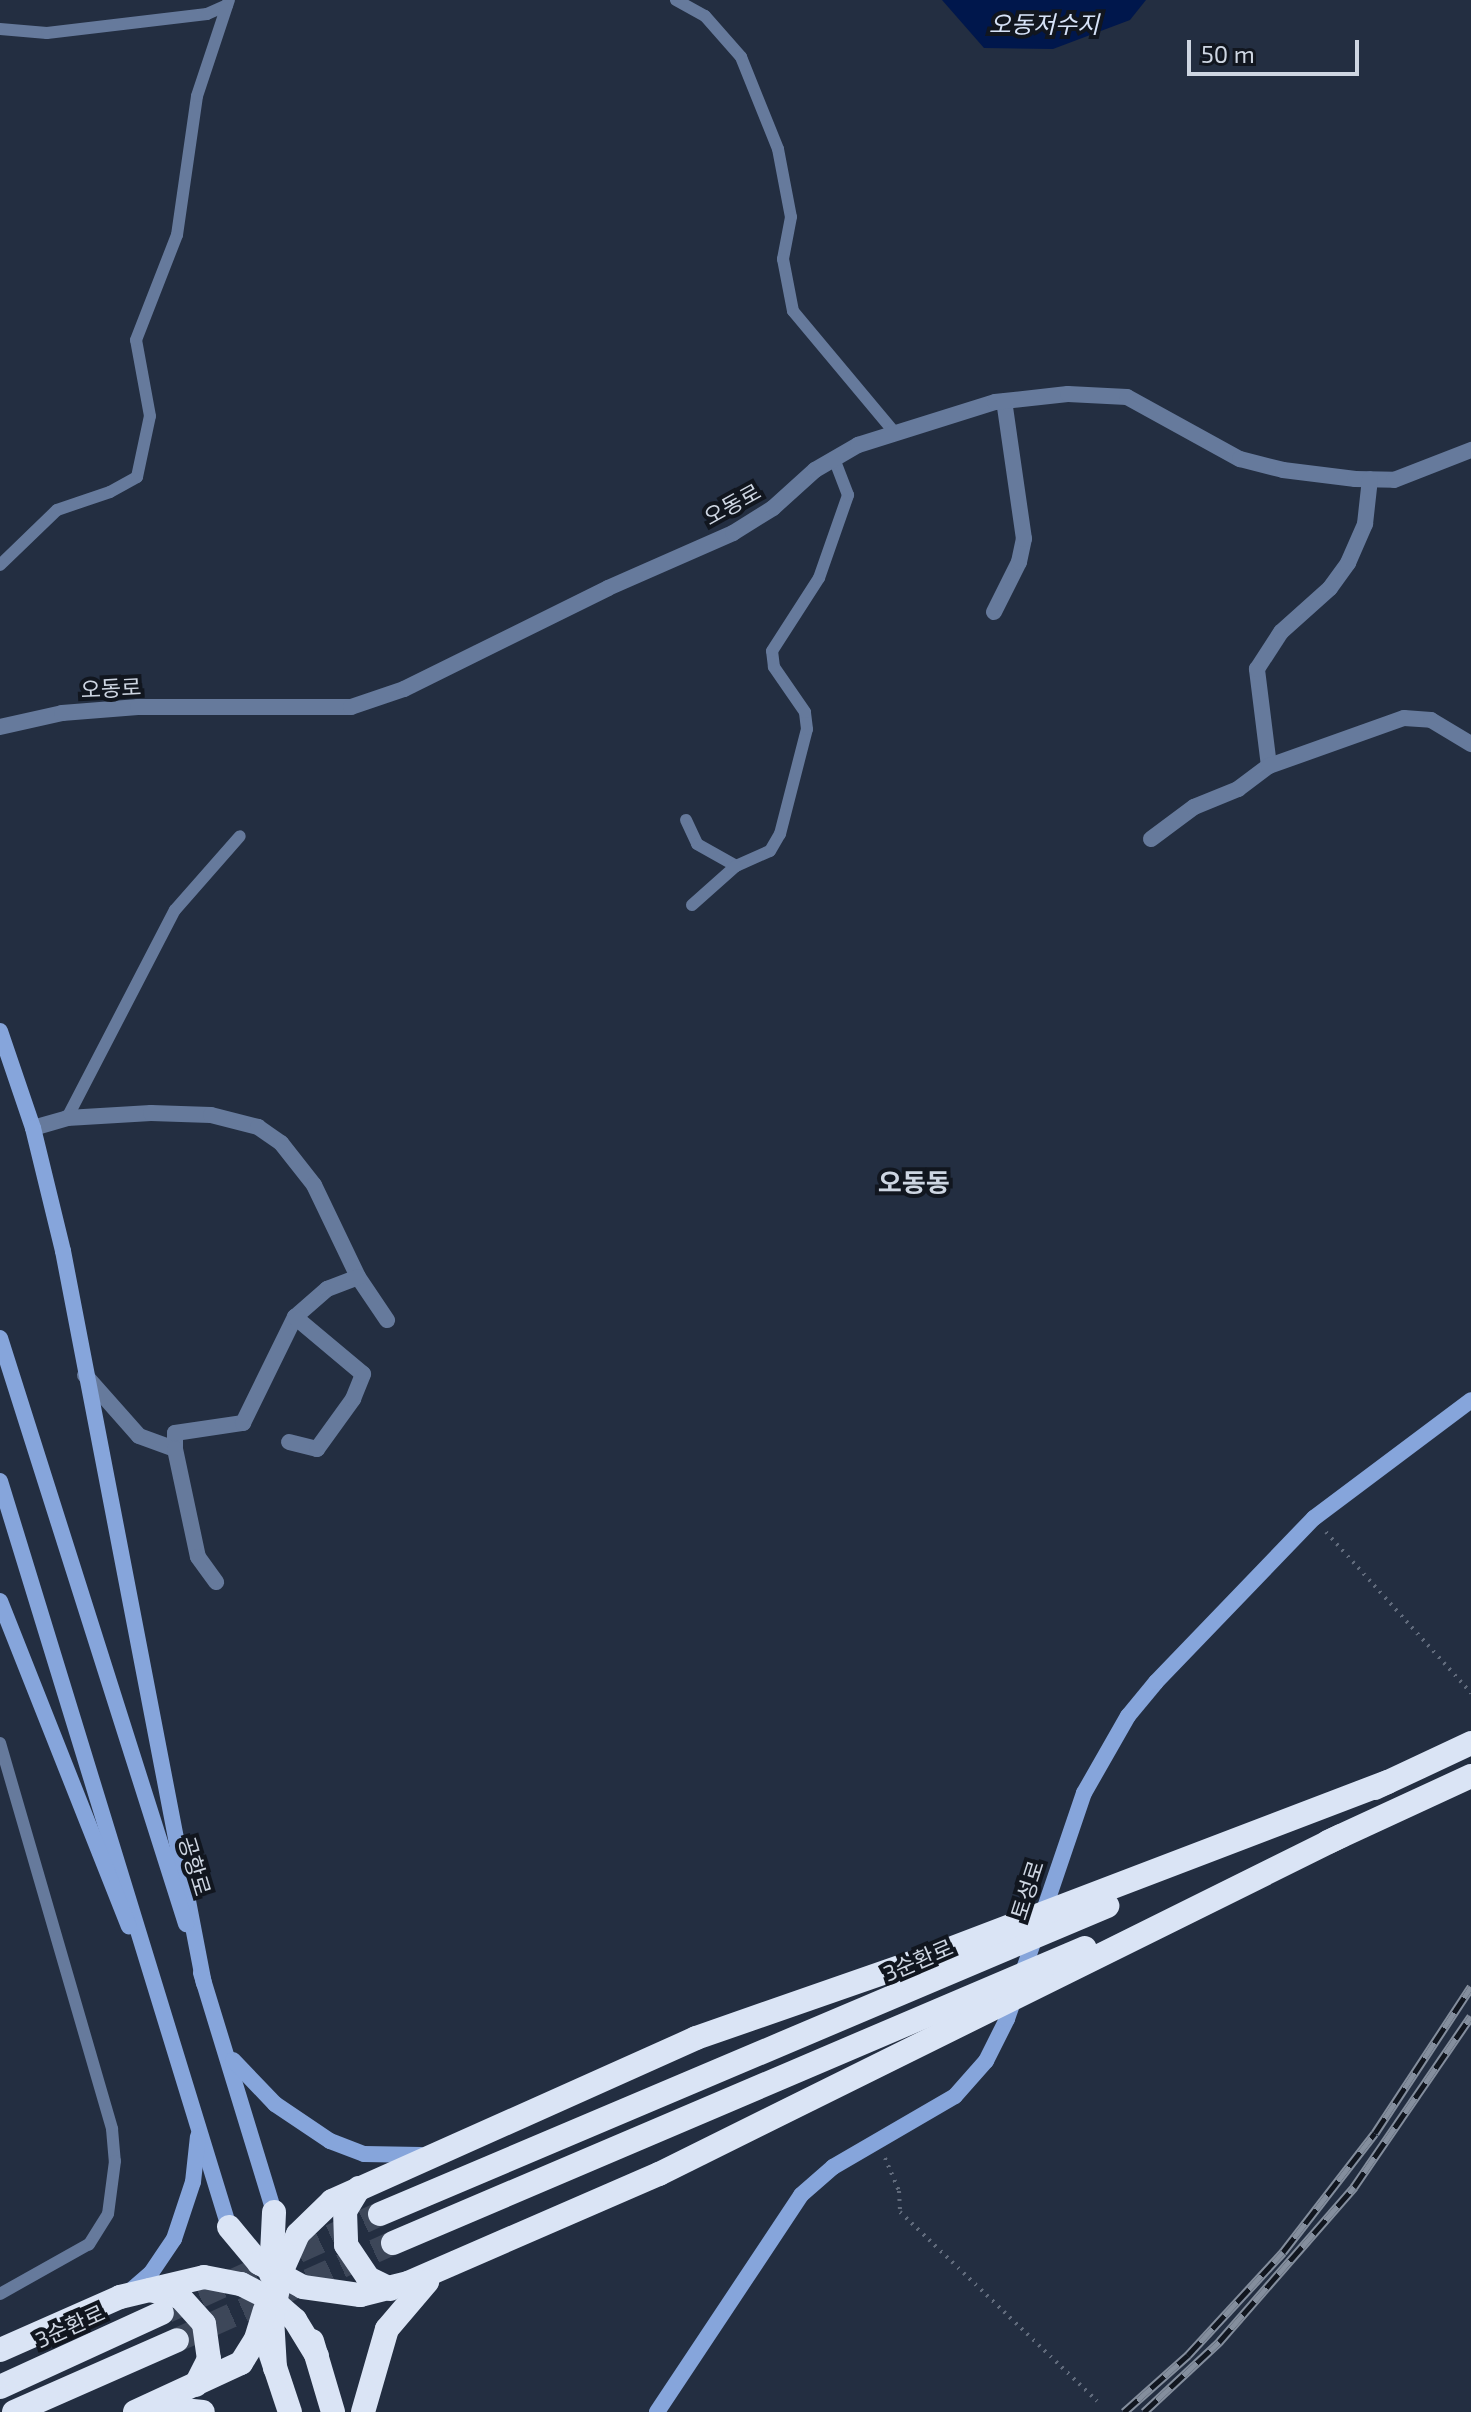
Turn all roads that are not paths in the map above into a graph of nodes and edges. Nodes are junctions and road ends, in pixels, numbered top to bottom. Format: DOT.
graph roads {
  1 [pos="676,0"];
  2 [pos="228,2"];
  3 [pos="0,29"];
  4 [pos="1004,401"];
  5 [pos="895,433"];
  6 [pos="1471,450"];
  7 [pos="834,459"];
  8 [pos="1370,479"];
  9 [pos="0,565"];
  10 [pos="994,612"];
  11 [pos="0,727"];
  12 [pos="1471,744"];
  13 [pos="1269,766"];
  14 [pos="686,820"];
  15 [pos="240,836"];
  16 [pos="1151,839"];
  17 [pos="736,866"];
  18 [pos="692,905"];
  19 [pos="0,1031"];
  20 [pos="67,1118"];
  21 [pos="33,1128"];
  22 [pos="358,1277"];
  23 [pos="295,1317"];
  24 [pos="387,1320"];
  25 [pos="0,1338"];
  26 [pos="85,1375"];
  27 [pos="1471,1400"];
  28 [pos="289,1442"];
  29 [pos="175,1449"];
  30 [pos="0,1481"];
  31 [pos="216,1582"];
  32 [pos="0,1601"];
  33 [pos="0,1743"];
  34 [pos="1471,1743"];
  35 [pos="1471,1776"];
  36 [pos="1084,1907"];
  37 [pos="1078,1959"];
  38 [pos="155,1983"];
  39 [pos="204,1984"];
  40 [pos="225,2047"];
  41 [pos="198,2118"];
  42 [pos="446,2151"];
  43 [pos="359,2188"];
  44 [pos="274,2212"];
  45 [pos="380,2214"];
  46 [pos="229,2227"];
  47 [pos="393,2243"];
  48 [pos="451,2266"];
  49 [pos="275,2282"];
  50 [pos="391,2289"];
  51 [pos="0,2294"];
  52 [pos="130,2294"];
  53 [pos="162,2313"];
  54 [pos="261,2325"];
  55 [pos="177,2340"];
  56 [pos="0,2350"];
  57 [pos="275,2368"];
  58 [pos="196,2385"];
  59 [pos="0,2387"];
  60 [pos="141,2410"];
  61 [pos="14,2412"];
  62 [pos="203,2412"];
  63 [pos="290,2412"];
  64 [pos="333,2412"];
  65 [pos="363,2412"];
  66 [pos="657,2412"];
  1 -- 5 [label="lane"];
  2 -- 3 [label="lane"];
  2 -- 9 [label="lane"];
  4 -- 5 [label="street, 오동로"];
  4 -- 8 [label="street, 오동로"];
  4 -- 10 [label="street"];
  5 -- 7 [label="street, 오동로"];
  6 -- 8 [label="street, 오동로"];
  7 -- 11 [label="street, 오동로"];
  7 -- 17 [label="lane"];
  8 -- 13 [label="street"];
  12 -- 13 [label="street"];
  13 -- 16 [label="street"];
  14 -- 17 [label="lane"];
  15 -- 20 [label="lane"];
  17 -- 18 [label="lane"];
  19 -- 21 [label="main road"];
  20 -- 21 [label="street"];
  20 -- 22 [label="street"];
  21 -- 26 [label="main road"];
  22 -- 23 [label="street"];
  22 -- 24 [label="street"];
  23 -- 28 [label="street"];
  23 -- 29 [label="street"];
  25 -- 39 [label="main road, 공항로"];
  26 -- 29 [label="street"];
  26 -- 39 [label="main road"];
  27 -- 66 [label="main road, 토성로"];
  29 -- 31 [label="street"];
  30 -- 38 [label="main road, 공항로"];
  32 -- 38 [label="main road"];
  33 -- 51 [label="lane"];
  34 -- 36 [label="highway"];
  35 -- 37 [label="highway"];
  36 -- 42 [label="highway"];
  36 -- 45 [label="highway, 3순환로"];
  37 -- 47 [label="highway"];
  37 -- 48 [label="highway"];
  38 -- 41 [label="main road, 공항로"];
  39 -- 40 [label="main road, 공항로"];
  40 -- 42 [label="main road"];
  40 -- 44 [label="main road, 공항로"];
  41 -- 46 [label="main road, 공항로"];
  41 -- 52 [label="main road"];
  42 -- 43 [label="highway"];
  43 -- 49 [label="highway"];
  43 -- 50 [label="highway"];
  44 -- 49 [label="highway, 공항로"];
  46 -- 49 [label="highway, 공항로"];
  48 -- 50 [label="highway"];
  48 -- 65 [label="highway"];
  49 -- 50 [label="highway"];
  49 -- 52 [label="highway"];
  49 -- 54 [label="highway, 공항로"];
  49 -- 57 [label="highway"];
  49 -- 64 [label="highway, 공항로"];
  52 -- 56 [label="highway"];
  52 -- 58 [label="highway"];
  53 -- 59 [label="highway, 3순환로"];
  54 -- 57 [label="highway, 공항로"];
  54 -- 58 [label="highway"];
  55 -- 61 [label="highway"];
  57 -- 63 [label="highway, 공항로"];
  58 -- 60 [label="highway"];
  60 -- 62 [label="highway"];
}
